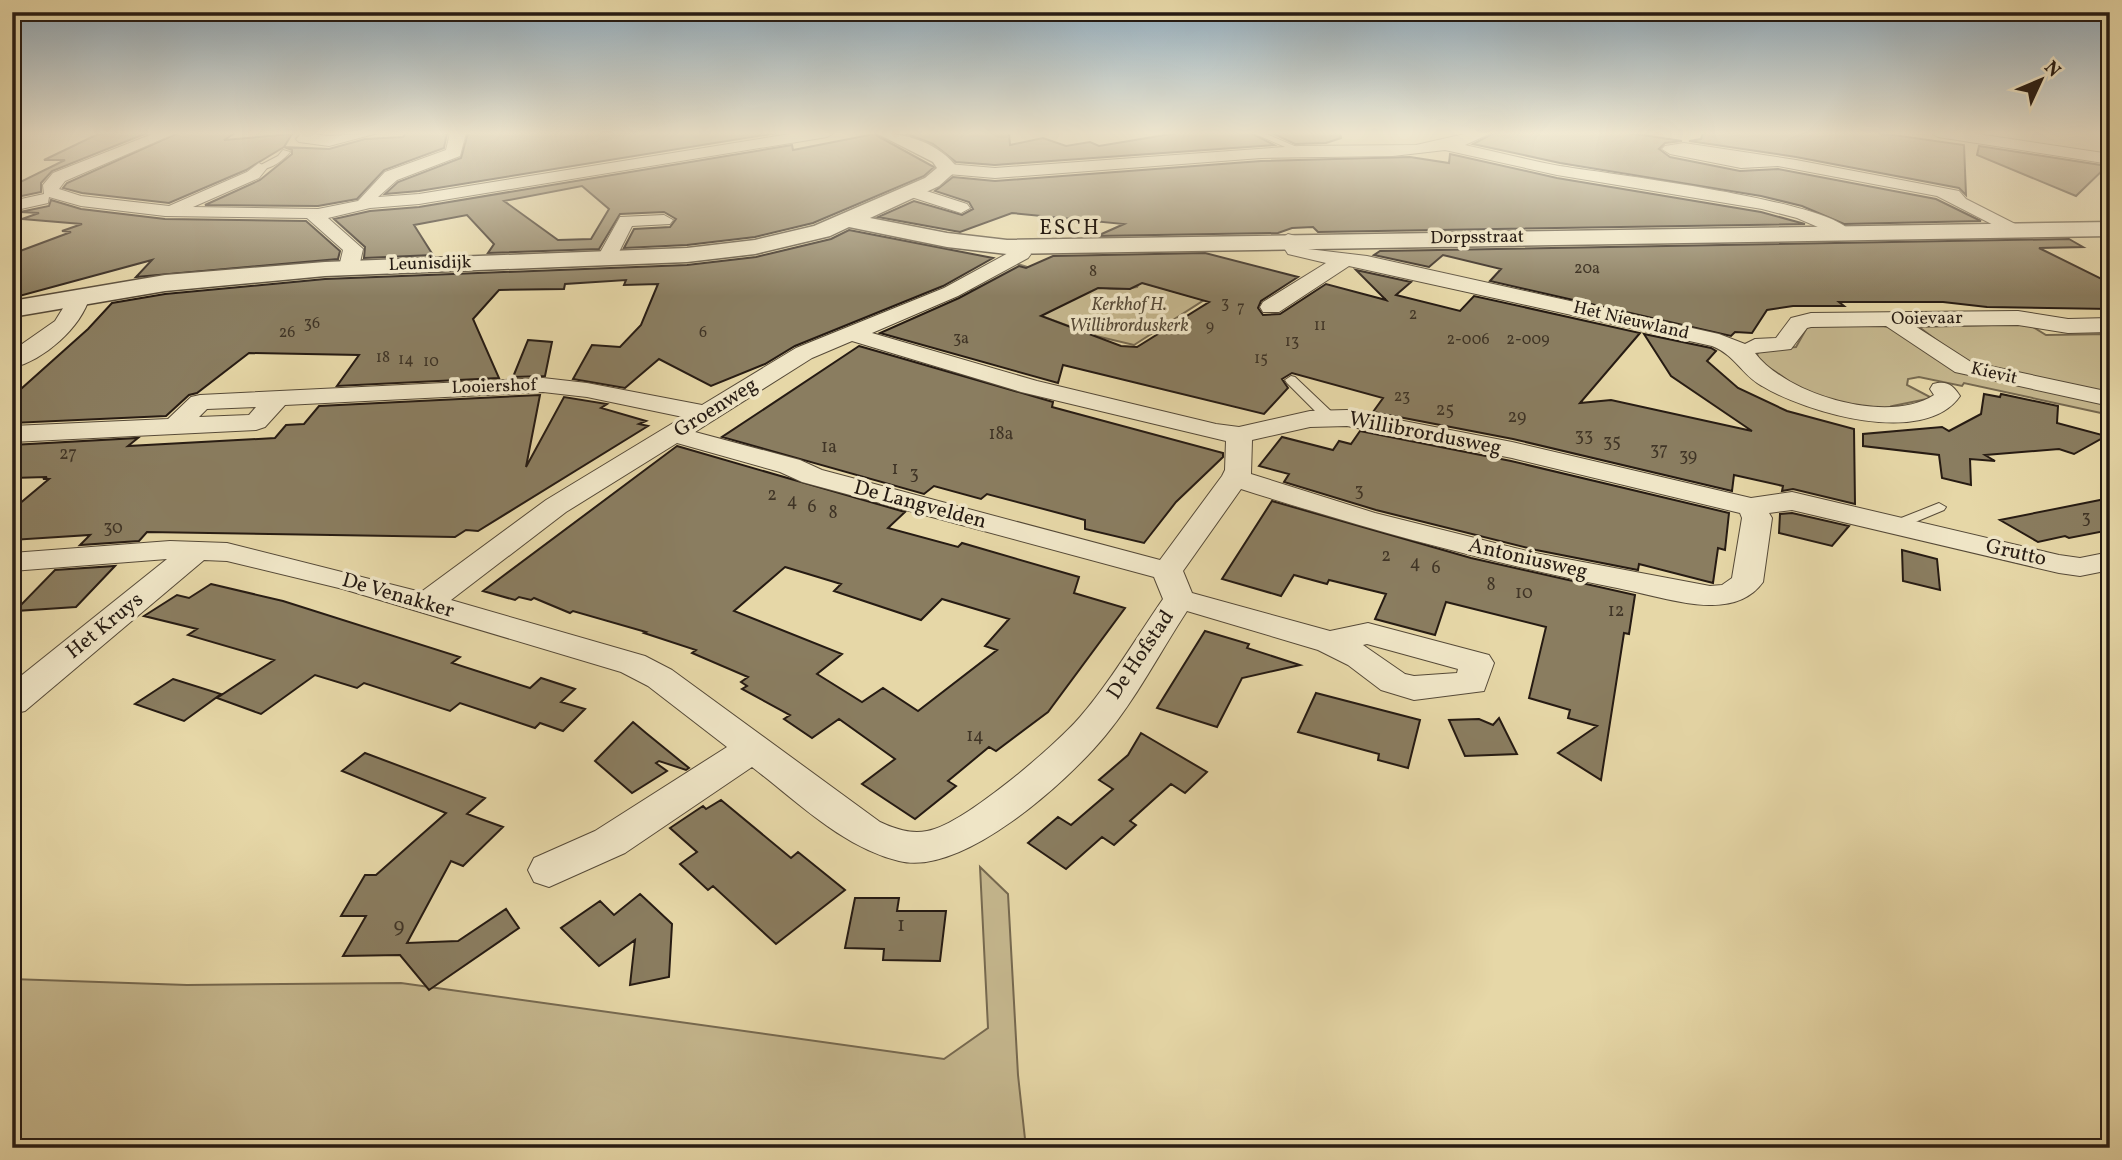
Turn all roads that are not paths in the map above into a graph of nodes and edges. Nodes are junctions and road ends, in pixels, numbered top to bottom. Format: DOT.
graph roads {
  1 [pos="51,187"];
  2 [pos="225,187"];
  3 [pos="377,187"];
  4 [pos="497,187"];
  5 [pos="920,187"];
  6 [pos="1660,187"];
  7 [pos="1955,187"];
  8 [pos="911,191"];
  9 [pos="42,199"];
  10 [pos="370,203"];
  11 [pos="12,206"];
  12 [pos="961,208"];
  13 [pos="172,210"];
  14 [pos="317,215"];
  15 [pos="664,220"];
  16 [pos="846,220"];
  17 [pos="2110,229"];
  18 [pos="2018,230"];
  19 [pos="1841,231"];
  20 [pos="1288,240"];
  21 [pos="1018,247"];
  22 [pos="607,258"];
  23 [pos="1344,260"];
  24 [pos="349,267"];
  25 [pos="80,296"];
  26 [pos="1271,307"];
  27 [pos="12,309"];
  28 [pos="1890,319"];
  29 [pos="2110,325"];
  30 [pos="849,333"];
  31 [pos="1755,346"];
  32 [pos="12,361"];
  33 [pos="1291,380"];
  34 [pos="1942,389"];
  35 [pos="2110,399"];
  36 [pos="708,414"];
  37 [pos="1329,417"];
  38 [pos="12,434"];
  39 [pos="674,434"];
  40 [pos="1239,435"];
  41 [pos="1235,478"];
  42 [pos="1751,507"];
  43 [pos="1919,522"];
  44 [pos="198,550"];
  45 [pos="2110,561"];
  46 [pos="12,562"];
  47 [pos="1173,585"];
  48 [pos="425,604"];
  49 [pos="1330,642"];
  50 [pos="12,702"];
  51 [pos="752,749"];
  52 [pos="960,837"];
  53 [pos="549,870"];
  1 -- 13 [label="street"];
  2 -- 13 [label="street"];
  3 -- 10 [label="street"];
  4 -- 10 [label="street"];
  5 -- 8 [label="street"];
  6 -- 19 [label="street"];
  7 -- 18 [label="street"];
  8 -- 12 [label="street"];
  8 -- 16 [label="street, Leunisdijk"];
  9 -- 11 [label="street"];
  10 -- 14 [label="street"];
  13 -- 14 [label="street"];
  14 -- 24 [label="street"];
  15 -- 22 [label="street"];
  16 -- 21 [label="street, Dorpsstraat"];
  16 -- 22 [label="street, Leunisdijk"];
  17 -- 18 [label="street, Dorpsstraat"];
  18 -- 19 [label="street, Dorpsstraat"];
  19 -- 20 [label="street, Dorpsstraat"];
  20 -- 21 [label="street, Dorpsstraat"];
  20 -- 23 [label="street, Het Nieuwland"];
  21 -- 30 [label="street, Groenweg"];
  22 -- 24 [label="street, Leunisdijk"];
  23 -- 26 [label="street"];
  23 -- 34 [label="street, Het Nieuwland"];
  24 -- 25 [label="street, Leunisdijk"];
  25 -- 27 [label="street, Leunisdijk"];
  25 -- 32 [label="street"];
  28 -- 29 [label="street, Ooievaar"];
  28 -- 31 [label="street, Ooievaar"];
  28 -- 35 [label="street, Kievit"];
  30 -- 36 [label="street, Groenweg"];
  30 -- 40 [label="street, Willibrordusweg"];
  33 -- 37 [label="lane"];
  36 -- 38 [label="street, Looiershof"];
  36 -- 39 [label="street, Groenweg"];
  37 -- 40 [label="street, Willibrordusweg"];
  37 -- 42 [label="street, Willibrordusweg"];
  39 -- 47 [label="street, De Langvelden"];
  39 -- 48 [label="street, Groenweg"];
  40 -- 41 [label="street, De Hofstad"];
  41 -- 42 [label="street, Antoniusweg"];
  41 -- 47 [label="street, De Hofstad"];
  42 -- 43 [label="street, Willibrordusweg"];
  43 -- 45 [label="street, Grutto"];
  44 -- 46 [label="street, De Venakker"];
  44 -- 48 [label="street, De Venakker"];
  44 -- 50 [label="street, Het Kruys"];
  47 -- 49 [label="street, De Langvelden"];
  47 -- 52 [label="street, De Hofstad"];
  48 -- 51 [label="street, De Venakker"];
  51 -- 52 [label="street, De Venakker"];
  51 -- 53 [label="street"];
}
